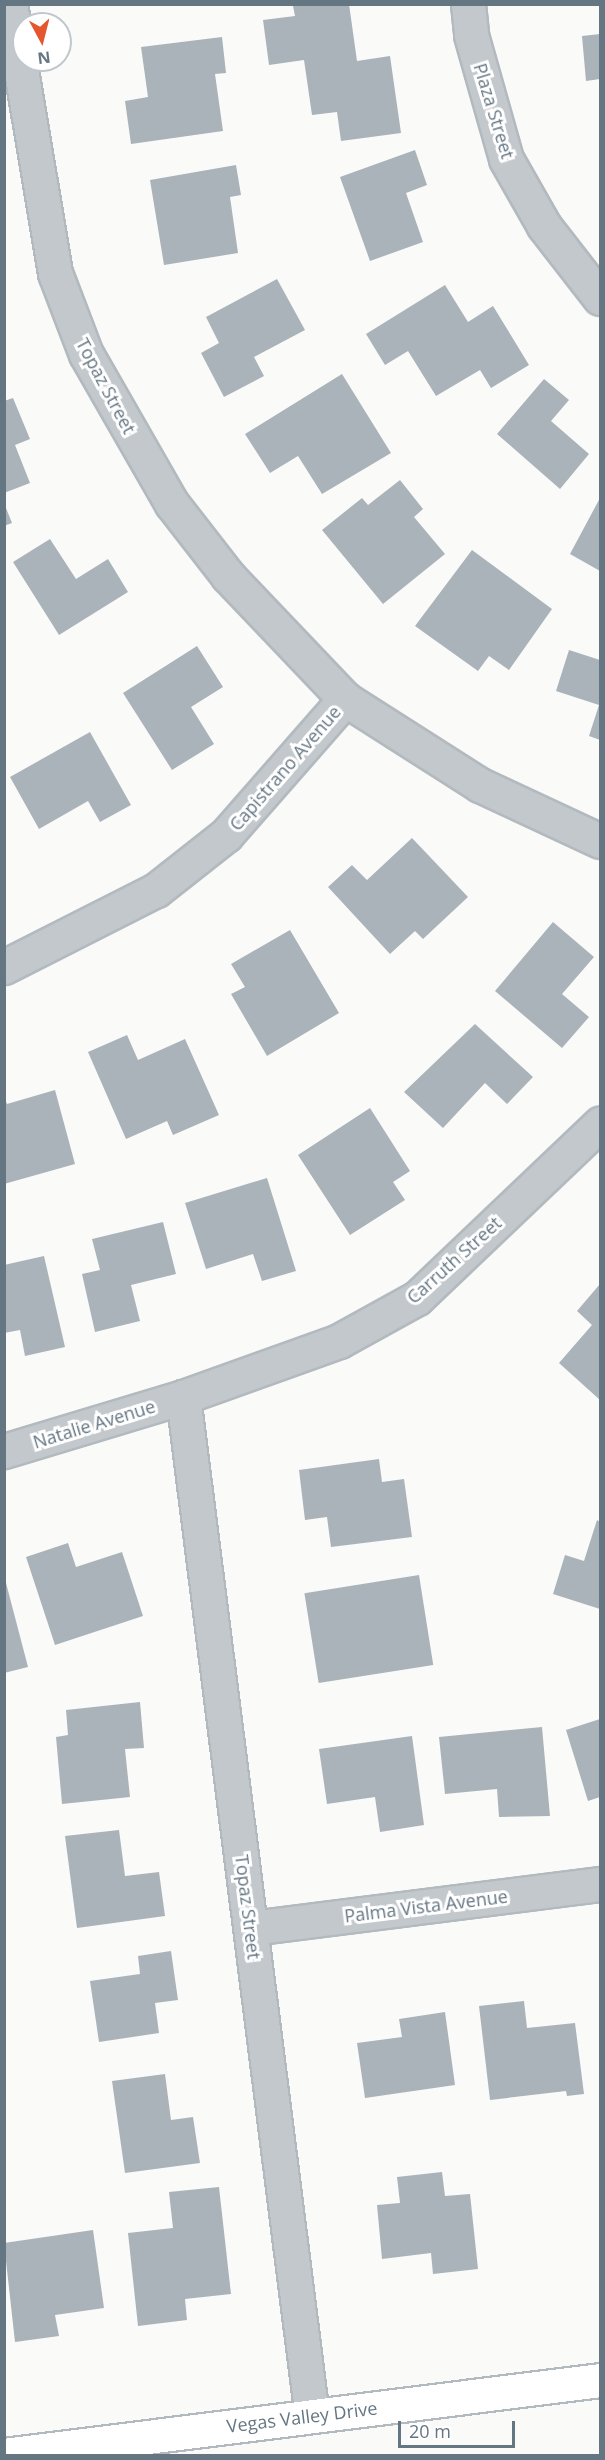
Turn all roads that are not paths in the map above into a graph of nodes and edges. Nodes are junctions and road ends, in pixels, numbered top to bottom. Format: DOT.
graph roads {
  1 [pos="10,4"];
  2 [pos="468,4"];
  3 [pos="600,298"];
  4 [pos="345,699"];
  5 [pos="600,841"];
  6 [pos="4,967"];
  7 [pos="600,1124"];
  8 [pos="183,1397"];
  9 [pos="4,1451"];
  10 [pos="600,1884"];
  11 [pos="251,1928"];
  12 [pos="600,2380"];
  13 [pos="312,2416"];
  14 [pos="4,2455"];
  1 -- 4 [label="street, Topaz Street"];
  2 -- 3 [label="street, Plaza Street"];
  4 -- 5 [label="street, Capistrano Avenue"];
  4 -- 6 [label="street, Capistrano Avenue"];
  7 -- 8 [label="street, Carruth Street"];
  8 -- 9 [label="street, Natalie Avenue"];
  8 -- 11 [label="street, Topaz Street"];
  10 -- 11 [label="street, Palma Vista Avenue"];
  11 -- 13 [label="street, Topaz Street"];
  12 -- 13 [label="street, Vegas Valley Drive"];
  13 -- 14 [label="street, Vegas Valley Drive"];
}
